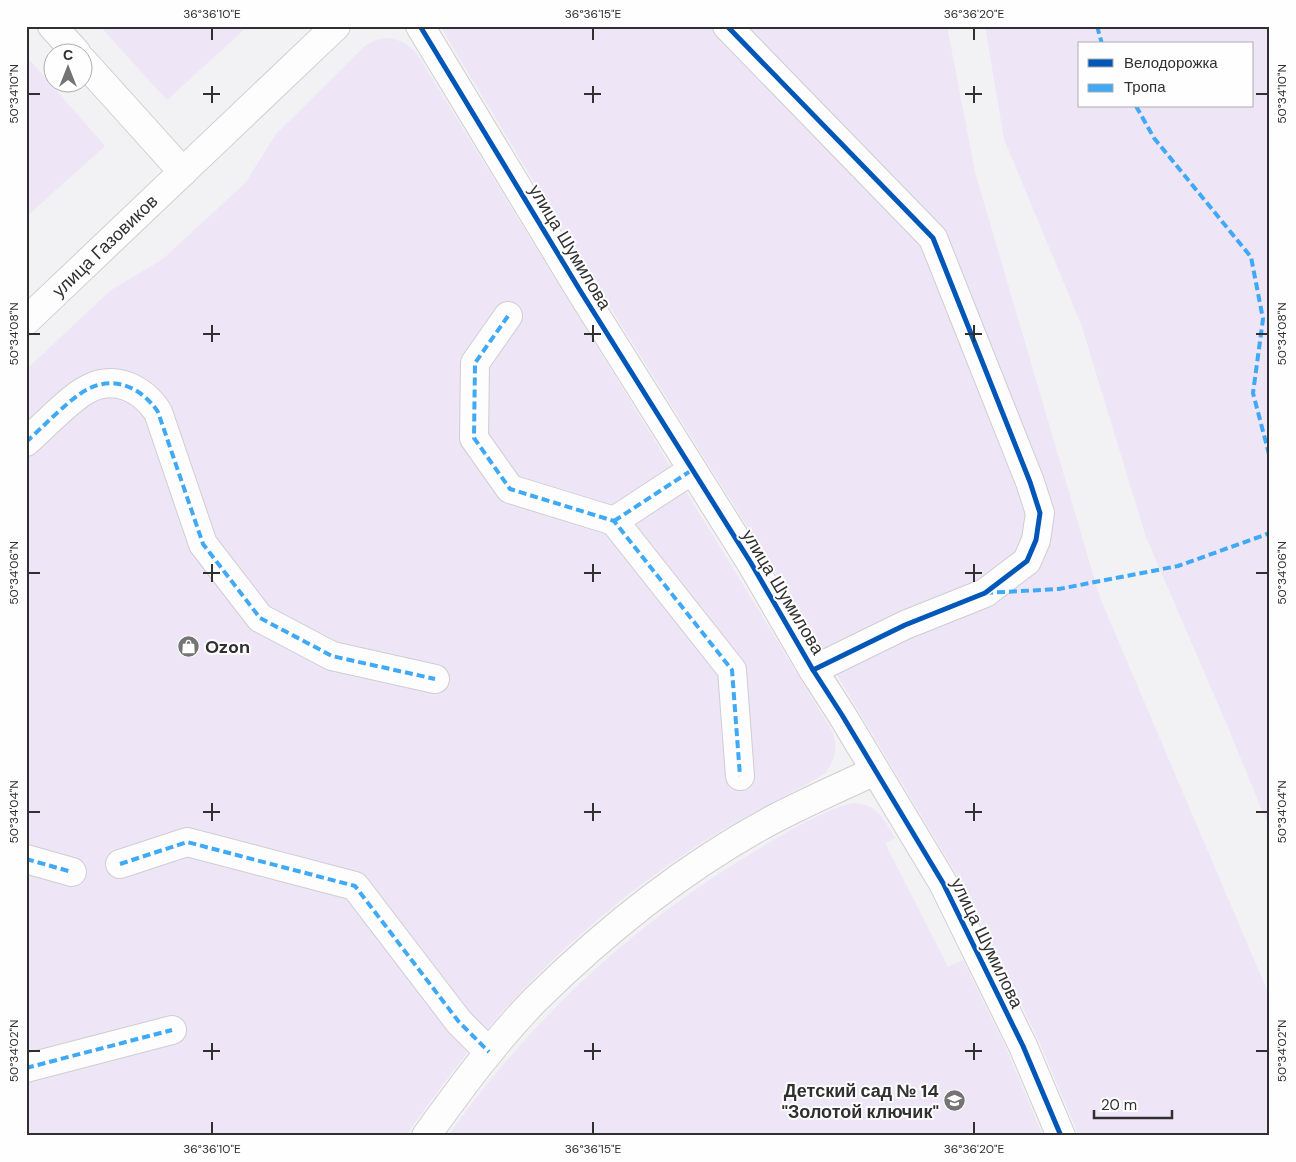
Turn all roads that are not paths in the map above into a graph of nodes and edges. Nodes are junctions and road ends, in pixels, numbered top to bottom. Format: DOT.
graph roads {
  1 [pos="52,26"];
  2 [pos="336,26"];
  3 [pos="420,26"];
  4 [pos="727,26"];
  5 [pos="67,42"];
  6 [pos="92,71"];
  7 [pos="183,172"];
  8 [pos="508,316"];
  9 [pos="26,321"];
  10 [pos="26,442"];
  11 [pos="692,470"];
  12 [pos="614,520"];
  13 [pos="813,670"];
  14 [pos="435,680"];
  15 [pos="876,771"];
  16 [pos="740,776"];
  17 [pos="26,859"];
  18 [pos="120,864"];
  19 [pos="72,872"];
  20 [pos="172,1030"];
  21 [pos="489,1052"];
  22 [pos="26,1068"];
  23 [pos="426,1136"];
  24 [pos="1061,1136"];
  1 -- 5 [label="street"];
  2 -- 7 [label="street, улица Газовиков"];
  3 -- 11 [label="street, улица Шумилова"];
  4 -- 13 [label="street"];
  6 -- 7 [label="street"];
  7 -- 9 [label="street, улица Газовиков"];
  8 -- 12 [label="street"];
  10 -- 14 [label="street"];
  11 -- 12 [label="street"];
  11 -- 13 [label="street, улица Шумилова"];
  12 -- 16 [label="street"];
  13 -- 15 [label="street, улица Шумилова"];
  15 -- 21 [label="street"];
  15 -- 24 [label="street, улица Шумилова"];
  17 -- 19 [label="street"];
  18 -- 21 [label="street"];
  20 -- 22 [label="street"];
  21 -- 23 [label="street"];
}
